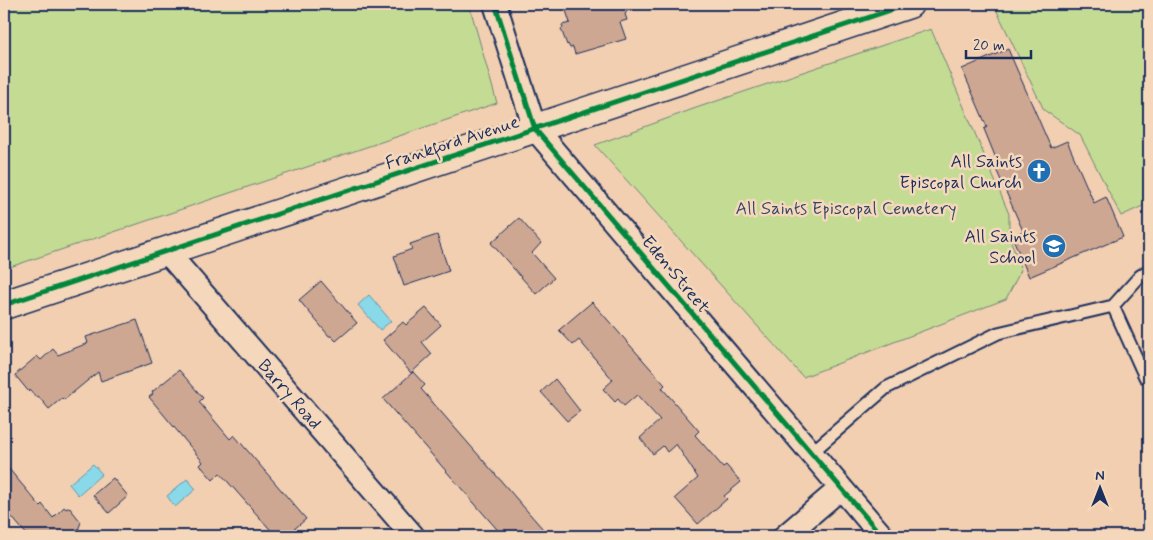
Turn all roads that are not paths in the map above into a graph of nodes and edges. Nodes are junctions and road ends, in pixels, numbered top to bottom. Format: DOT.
graph roads {
  1 [pos="495,4"];
  2 [pos="909,4"];
  3 [pos="535,129"];
  4 [pos="166,251"];
  5 [pos="1149,270"];
  6 [pos="4,305"];
  7 [pos="1113,306"];
  8 [pos="1149,375"];
  9 [pos="811,453"];
  10 [pos="841,488"];
  11 [pos="413,536"];
  12 [pos="785,536"];
  13 [pos="882,536"];
  1 -- 3 [label="street, Eden Street"];
  2 -- 3 [label="main road, Frankford Avenue"];
  3 -- 4 [label="main road, Frankford Avenue"];
  3 -- 9 [label="street, Eden Street"];
  4 -- 6 [label="main road, Frankford Avenue"];
  4 -- 11 [label="street, Barry Road"];
  5 -- 7 [label="lane"];
  7 -- 8 [label="lane"];
  7 -- 9 [label="lane"];
  9 -- 10 [label="street, Eden Street"];
  10 -- 12 [label="street"];
  10 -- 13 [label="street, Eden Street"];
}
